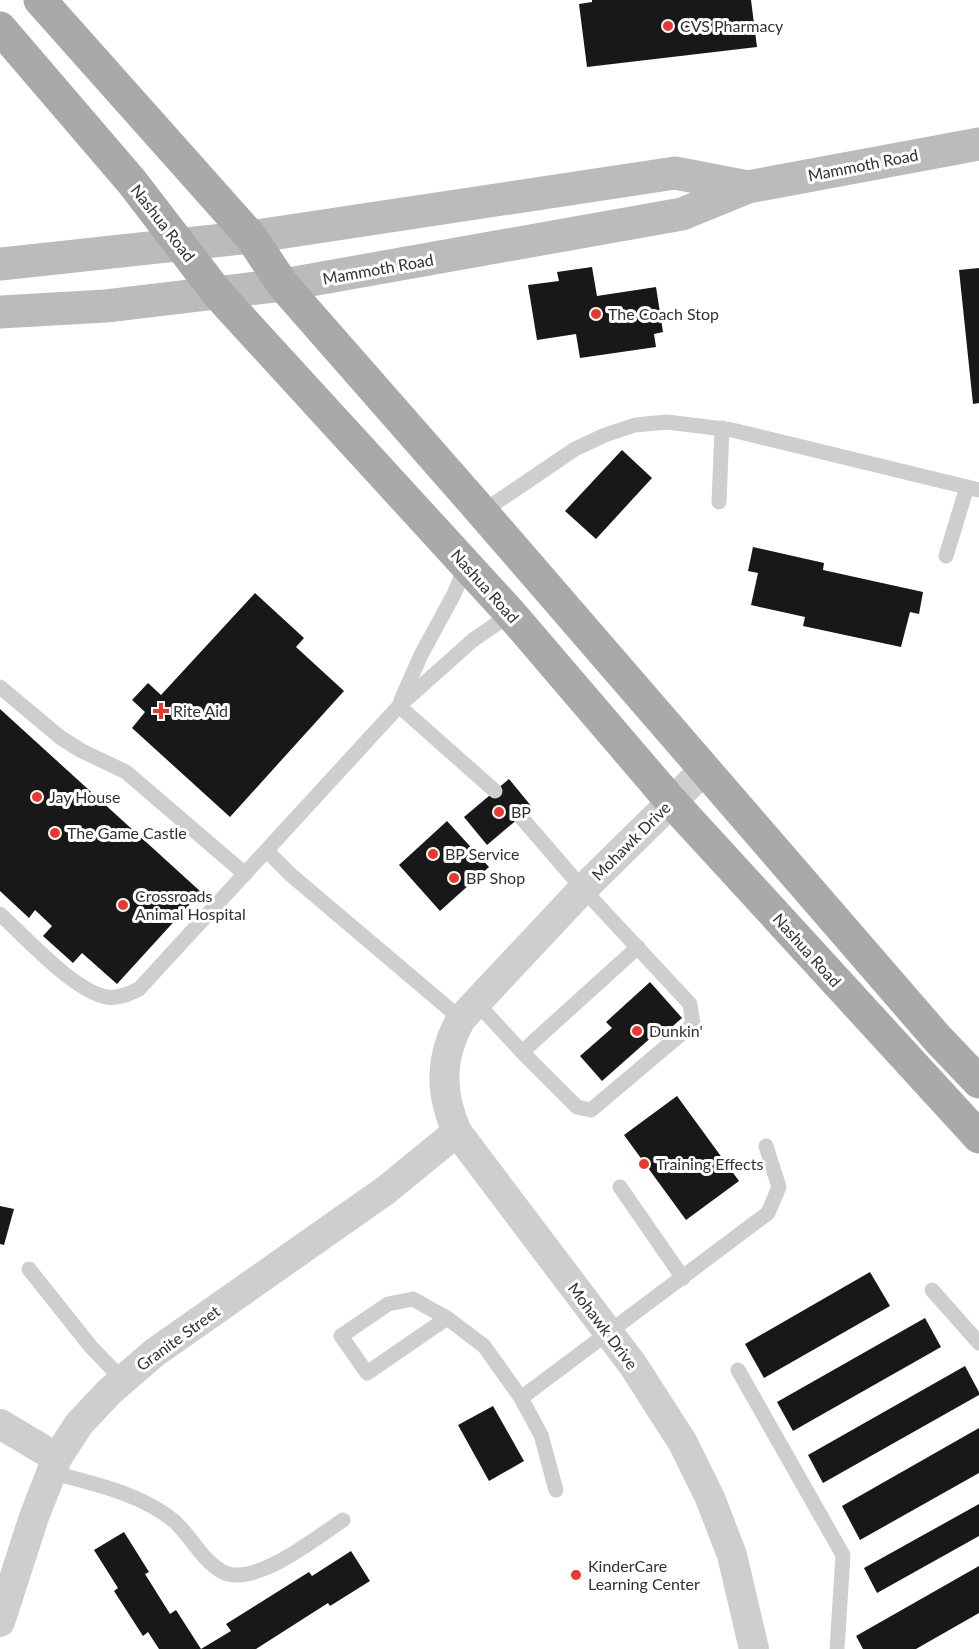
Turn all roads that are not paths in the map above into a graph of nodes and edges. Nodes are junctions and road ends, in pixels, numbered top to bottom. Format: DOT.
graph roads {
  1 [pos="40,0"];
  2 [pos="0,28"];
  3 [pos="979,144"];
  4 [pos="748,187"];
  5 [pos="251,237"];
  6 [pos="179,245"];
  7 [pos="0,264"];
  8 [pos="283,285"];
  9 [pos="218,294"];
  10 [pos="0,312"];
  11 [pos="722,428"];
  12 [pos="973,488"];
  13 [pos="719,502"];
  14 [pos="483,512"];
  15 [pos="946,556"];
  16 [pos="466,564"];
  17 [pos="511,614"];
  18 [pos="0,687"];
  19 [pos="399,706"];
  20 [pos="704,770"];
  21 [pos="495,791"];
  22 [pos="672,801"];
  23 [pos="520,816"];
  24 [pos="267,850"];
  25 [pos="245,874"];
  26 [pos="583,889"];
  27 [pos="0,914"];
  28 [pos="638,947"];
  29 [pos="469,1011"];
  30 [pos="522,1052"];
  31 [pos="979,1082"];
  32 [pos="457,1132"];
  33 [pos="979,1137"];
  34 [pos="766,1146"];
  35 [pos="620,1187"];
  36 [pos="29,1269"];
  37 [pos="682,1278"];
  38 [pos="932,1290"];
  39 [pos="447,1318"];
  40 [pos="609,1334"];
  41 [pos="979,1343"];
  42 [pos="738,1370"];
  43 [pos="123,1380"];
  44 [pos="521,1398"];
  45 [pos="0,1424"];
  46 [pos="54,1465"];
  47 [pos="556,1490"];
  48 [pos="343,1520"];
  49 [pos="0,1622"];
  50 [pos="754,1649"];
  51 [pos="837,1649"];
  1 -- 5 [label="main road"];
  2 -- 6 [label="main road, Nashua Road"];
  3 -- 4 [label="main road, Mammoth Road"];
  4 -- 5 [label="main road, Mammoth Road"];
  4 -- 8 [label="main road, Mammoth Road"];
  5 -- 6 [label="main road, Mammoth Road"];
  5 -- 8 [label="main road"];
  6 -- 7 [label="main road, Mammoth Road"];
  6 -- 9 [label="main road, Nashua Road"];
  8 -- 9 [label="main road, Mammoth Road"];
  8 -- 14 [label="main road"];
  9 -- 10 [label="main road, Mammoth Road"];
  9 -- 16 [label="main road, Nashua Road"];
  11 -- 12 [label="lane"];
  11 -- 13 [label="lane"];
  11 -- 14 [label="lane"];
  12 -- 15 [label="lane"];
  14 -- 20 [label="main road"];
  16 -- 17 [label="main road, Nashua Road"];
  16 -- 19 [label="lane"];
  17 -- 19 [label="lane"];
  17 -- 22 [label="main road, Nashua Road"];
  18 -- 25 [label="lane"];
  19 -- 21 [label="lane"];
  19 -- 24 [label="lane"];
  20 -- 22 [label="street, Mohawk Drive"];
  20 -- 31 [label="main road"];
  22 -- 26 [label="street, Mohawk Drive"];
  22 -- 33 [label="main road, Nashua Road"];
  23 -- 26 [label="lane"];
  24 -- 25 [label="lane"];
  24 -- 29 [label="lane"];
  25 -- 27 [label="lane"];
  26 -- 28 [label="lane"];
  26 -- 29 [label="street, Mohawk Drive"];
  28 -- 30 [label="lane"];
  28 -- 30 [label="lane"];
  29 -- 30 [label="lane"];
  29 -- 32 [label="street, Mohawk Drive"];
  32 -- 40 [label="street, Mohawk Drive"];
  32 -- 43 [label="street, Granite Street"];
  34 -- 37 [label="lane"];
  35 -- 37 [label="lane"];
  36 -- 43 [label="lane"];
  37 -- 40 [label="lane"];
  38 -- 41 [label="lane"];
  39 -- 39 [label="lane"];
  39 -- 44 [label="lane"];
  40 -- 44 [label="lane"];
  40 -- 50 [label="street, Mohawk Drive"];
  42 -- 51 [label="lane"];
  43 -- 46 [label="street, Granite Street"];
  44 -- 47 [label="lane"];
  45 -- 46 [label="street"];
  46 -- 48 [label="lane"];
  46 -- 49 [label="street, Granite Street"];
}
